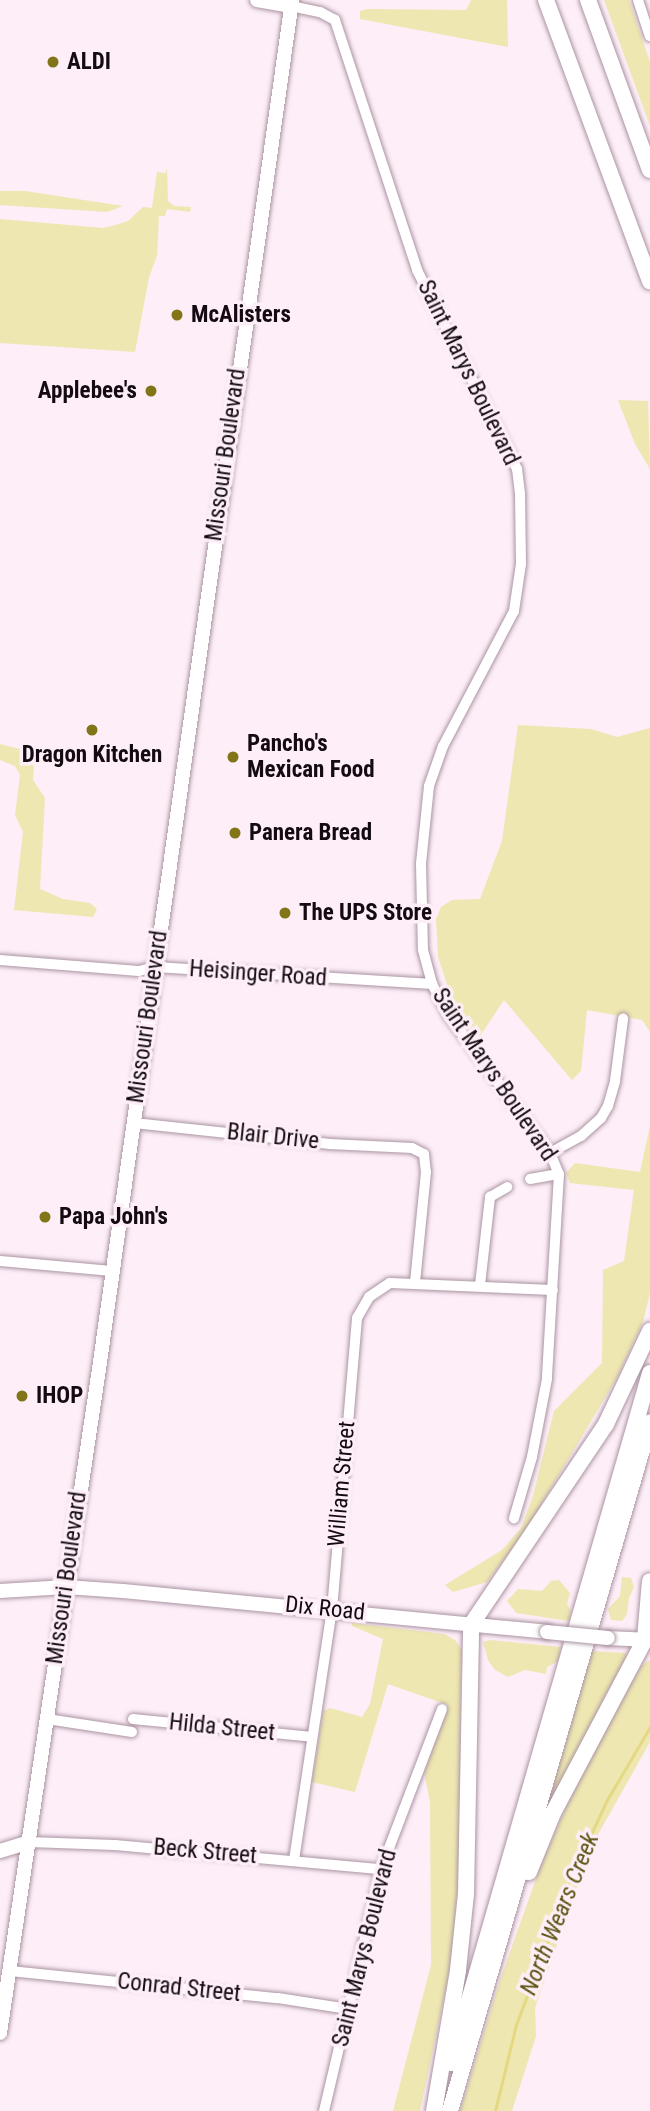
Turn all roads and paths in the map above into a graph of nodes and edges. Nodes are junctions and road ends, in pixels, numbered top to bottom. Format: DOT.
graph roads {
  1 [pos="257,0"];
  2 [pos="546,0"];
  3 [pos="588,0"];
  4 [pos="638,0"];
  5 [pos="291,3"];
  6 [pos="650,36"];
  7 [pos="650,170"];
  8 [pos="650,281"];
  9 [pos="0,960"];
  10 [pos="155,967"];
  11 [pos="432,984"];
  12 [pos="623,1019"];
  13 [pos="134,1123"];
  14 [pos="550,1153"];
  15 [pos="559,1174"];
  16 [pos="530,1179"];
  17 [pos="507,1187"];
  18 [pos="0,1261"];
  19 [pos="113,1271"];
  20 [pos="415,1283"];
  21 [pos="480,1285"];
  22 [pos="553,1290"];
  23 [pos="650,1331"];
  24 [pos="650,1373"];
  25 [pos="650,1422"];
  26 [pos="514,1518"];
  27 [pos="650,1581"];
  28 [pos="66,1587"];
  29 [pos="0,1591"];
  30 [pos="332,1610"];
  31 [pos="471,1625"];
  32 [pos="648,1639"];
  33 [pos="442,1709"];
  34 [pos="47,1719"];
  35 [pos="133,1719"];
  36 [pos="132,1732"];
  37 [pos="312,1737"];
  38 [pos="29,1842"];
  39 [pos="0,1850"];
  40 [pos="294,1860"];
  41 [pos="381,1869"];
  42 [pos="10,1970"];
  43 [pos="490,1972"];
  44 [pos="348,2010"];
  45 [pos="0,2033"];
  46 [pos="324,2111"];
  47 [pos="435,2111"];
  48 [pos="450,2111"];
  1 -- 5 [label="main road"];
  2 -- 8 [label="highway"];
  3 -- 7 [label="highway"];
  4 -- 6 [label="street"];
  5 -- 10 [label="main road, Missouri Boulevard"];
  5 -- 11 [label="street, Saint Marys Boulevard"];
  9 -- 10 [label="street, Heisinger Road"];
  10 -- 11 [label="street, Heisinger Road"];
  10 -- 13 [label="main road, Missouri Boulevard"];
  11 -- 14 [label="street, Saint Marys Boulevard"];
  12 -- 14 [label="street"];
  13 -- 19 [label="main road, Missouri Boulevard"];
  13 -- 20 [label="street, Blair Drive"];
  14 -- 15 [label="street, Saint Marys Boulevard"];
  15 -- 16 [label="street"];
  15 -- 22 [label="street, Saint Marys Boulevard"];
  17 -- 21 [label="street"];
  18 -- 19 [label="street"];
  19 -- 28 [label="main road, Missouri Boulevard"];
  20 -- 21 [label="street, William Street"];
  20 -- 30 [label="street, William Street"];
  21 -- 22 [label="street, William Street"];
  22 -- 26 [label="street, Saint Marys Boulevard"];
  23 -- 31 [label="highway"];
  24 -- 47 [label="highway"];
  25 -- 43 [label="highway"];
  27 -- 32 [label="highway"];
  28 -- 29 [label="main road, Dix Road"];
  28 -- 30 [label="main road, Dix Road"];
  28 -- 34 [label="main road, Missouri Boulevard"];
  30 -- 31 [label="main road, Dix Road"];
  30 -- 37 [label="street, William Street"];
  31 -- 32 [label="main road, Dix Road, bridge"];
  31 -- 47 [label="highway"];
  32 -- 43 [label="highway"];
  33 -- 41 [label="street, Saint Marys Boulevard"];
  34 -- 36 [label="street"];
  34 -- 38 [label="main road, Missouri Boulevard"];
  35 -- 37 [label="street, Hilda Street"];
  37 -- 40 [label="street, William Street"];
  38 -- 39 [label="main road"];
  38 -- 40 [label="street, Beck Street"];
  38 -- 42 [label="main road, Missouri Boulevard"];
  40 -- 41 [label="street, Beck Street"];
  41 -- 44 [label="street, Saint Marys Boulevard"];
  42 -- 44 [label="street, Conrad Street"];
  42 -- 45 [label="main road, Missouri Boulevard"];
  43 -- 48 [label="highway"];
  44 -- 46 [label="street, Saint Marys Boulevard"];
}
